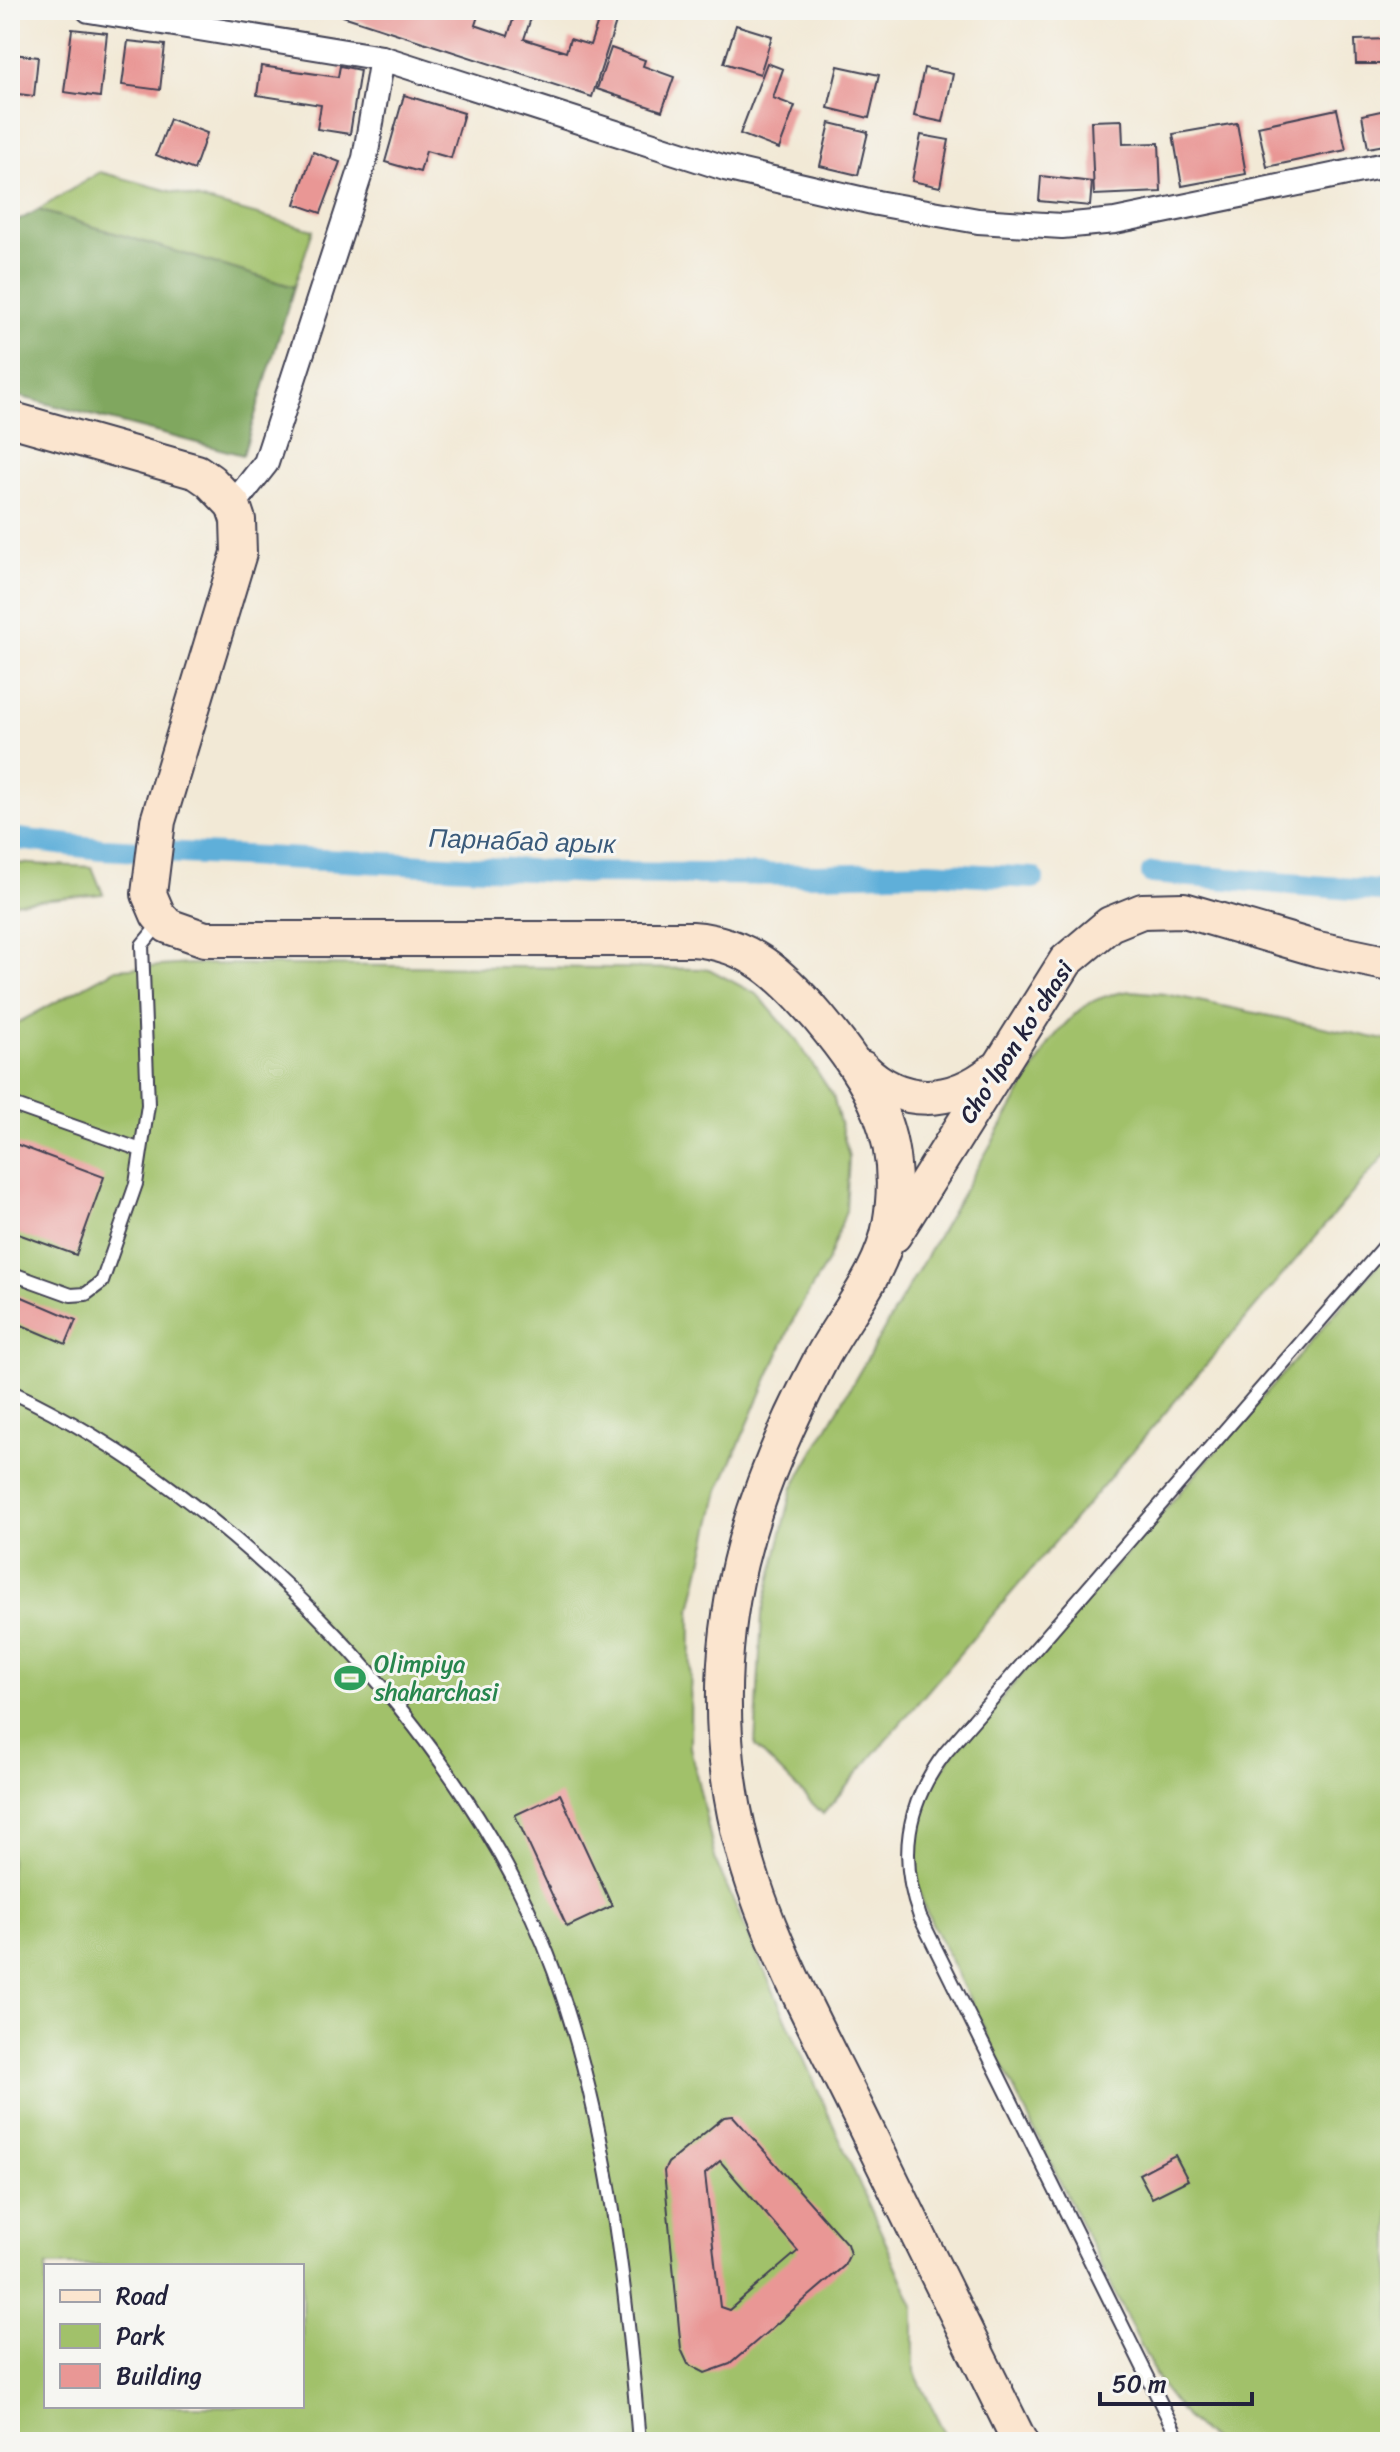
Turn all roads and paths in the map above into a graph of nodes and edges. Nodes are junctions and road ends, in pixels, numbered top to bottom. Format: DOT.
graph roads {
  1 [pos="89,10"];
  2 [pos="382,58"];
  3 [pos="1390,164"];
  4 [pos="10,419"];
  5 [pos="233,505"];
  6 [pos="162,920"];
  7 [pos="1390,964"];
  8 [pos="856,1062"];
  9 [pos="1001,1063"];
  10 [pos="10,1104"];
  11 [pos="141,1150"];
  12 [pos="1390,1240"];
  13 [pos="882,1255"];
  14 [pos="10,1273"];
  15 [pos="10,1391"];
  16 [pos="639,2442"];
  17 [pos="1020,2442"];
  18 [pos="1180,2442"];
  1 -- 2 [label="street"];
  2 -- 3 [label="street"];
  2 -- 5 [label="street"];
  4 -- 5 [label="main road"];
  5 -- 6 [label="main road"];
  6 -- 8 [label="main road"];
  6 -- 11 [label="lane"];
  7 -- 9 [label="main road, Cho'lpon ko'chasi"];
  8 -- 9 [label="main road"];
  8 -- 13 [label="main road"];
  9 -- 13 [label="main road, Cho'lpon ko'chasi"];
  10 -- 11 [label="lane"];
  11 -- 14 [label="lane"];
  12 -- 18 [label="lane"];
  13 -- 17 [label="main road, Cho'lpon ko'chasi"];
  15 -- 16 [label="lane"];
}
